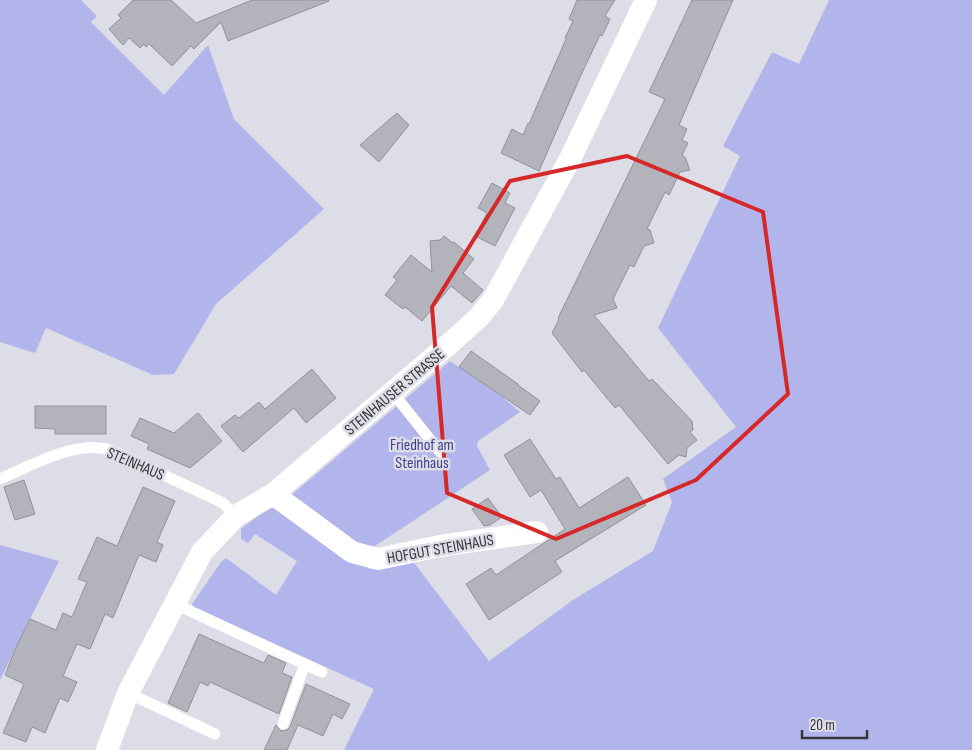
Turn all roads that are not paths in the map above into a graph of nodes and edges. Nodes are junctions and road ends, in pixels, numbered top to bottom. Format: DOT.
graph roads {
  1 [pos="646,0"];
  2 [pos="392,393"];
  3 [pos="440,452"];
  4 [pos="0,479"];
  5 [pos="273,494"];
  6 [pos="236,516"];
  7 [pos="537,532"];
  8 [pos="175,604"];
  9 [pos="305,664"];
  10 [pos="322,672"];
  11 [pos="128,693"];
  12 [pos="283,724"];
  13 [pos="215,734"];
  14 [pos="107,750"];
  1 -- 2 [label="street, STEINHAUSER STRASSE"];
  2 -- 3 [label="lane"];
  2 -- 5 [label="street, STEINHAUSER STRASSE"];
  4 -- 6 [label="lane, STEINHAUS"];
  5 -- 6 [label="street, STEINHAUSER STRASSE"];
  5 -- 7 [label="street, HOFGUT STEINHAUS"];
  6 -- 8 [label="street, STEINHAUSER STRASSE"];
  8 -- 9 [label="lane"];
  8 -- 11 [label="street, STEINHAUSER STRASSE"];
  9 -- 10 [label="lane"];
  9 -- 12 [label="lane"];
  11 -- 13 [label="lane"];
  11 -- 14 [label="street, STEINHAUSER STRASSE"];
}
